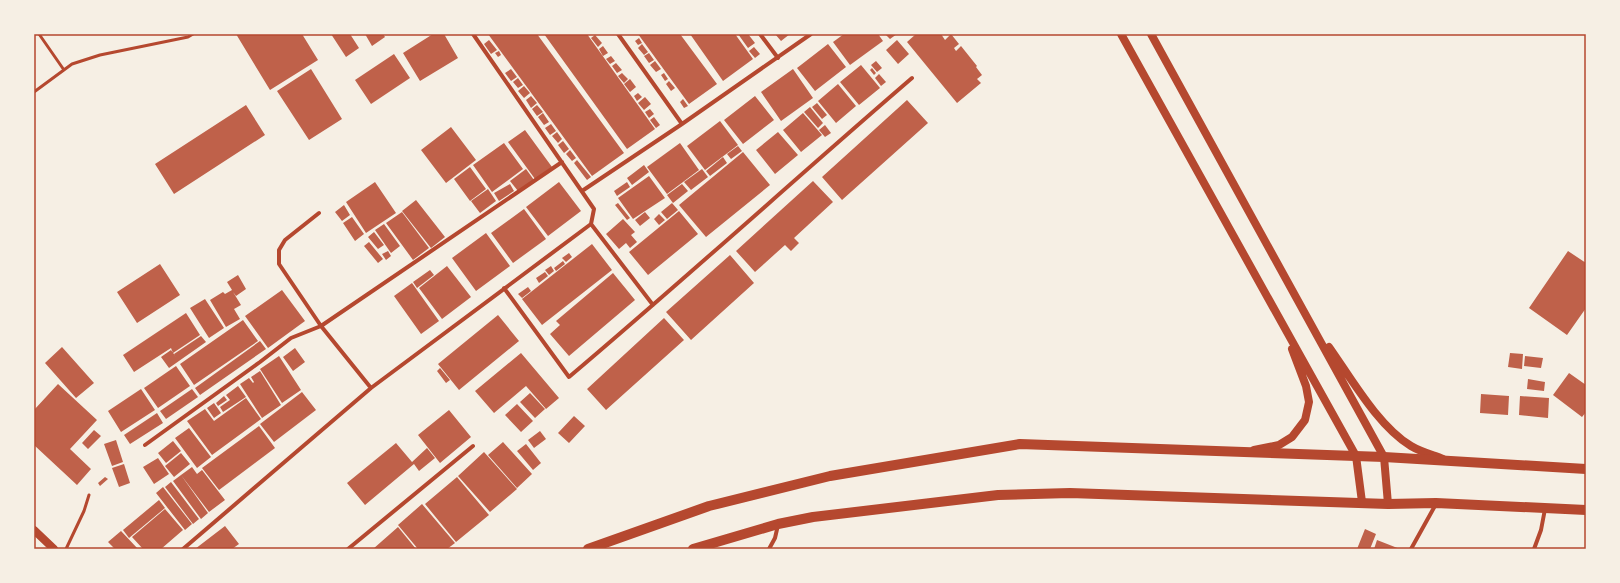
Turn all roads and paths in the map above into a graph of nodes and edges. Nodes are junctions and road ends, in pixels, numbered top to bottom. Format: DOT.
graph roads {
  1 [pos="39,34"];
  2 [pos="193,34"];
  3 [pos="473,34"];
  4 [pos="618,34"];
  5 [pos="760,34"];
  6 [pos="811,34"];
  7 [pos="1121,34"];
  8 [pos="1150,34"];
  9 [pos="778,58"];
  10 [pos="64,70"];
  11 [pos="912,78"];
  12 [pos="34,92"];
  13 [pos="682,124"];
  14 [pos="562,162"];
  15 [pos="582,191"];
  16 [pos="319,213"];
  17 [pos="591,224"];
  18 [pos="504,288"];
  19 [pos="653,305"];
  20 [pos="1303,310"];
  21 [pos="1281,320"];
  22 [pos="321,326"];
  23 [pos="371,388"];
  24 [pos="145,445"];
  25 [pos="473,446"];
  26 [pos="1242,452"];
  27 [pos="1356,456"];
  28 [pos="1384,457"];
  29 [pos="1448,461"];
  30 [pos="1586,469"];
  31 [pos="89,495"];
  32 [pos="1362,502"];
  33 [pos="1436,503"];
  34 [pos="1388,504"];
  35 [pos="1545,508"];
  36 [pos="1586,510"];
  37 [pos="778,524"];
  38 [pos="34,530"];
  39 [pos="705,547"];
  40 [pos="54,549"];
  41 [pos="66,549"];
  42 [pos="183,549"];
  43 [pos="348,549"];
  44 [pos="588,549"];
  45 [pos="693,549"];
  46 [pos="769,549"];
  47 [pos="1411,549"];
  48 [pos="1534,549"];
  1 -- 10 [label="lane"];
  2 -- 10 [label="lane"];
  3 -- 14 [label="street"];
  4 -- 13 [label="street"];
  5 -- 9 [label="street"];
  6 -- 9 [label="street"];
  7 -- 21 [label="main road"];
  8 -- 20 [label="main road"];
  9 -- 13 [label="street"];
  10 -- 12 [label="lane"];
  11 -- 19 [label="street"];
  13 -- 15 [label="street"];
  14 -- 15 [label="street"];
  14 -- 22 [label="street"];
  15 -- 17 [label="street"];
  16 -- 22 [label="street"];
  17 -- 18 [label="street"];
  17 -- 19 [label="street"];
  18 -- 19 [label="street"];
  18 -- 23 [label="street"];
  20 -- 28 [label="main road"];
  20 -- 29 [label="main road"];
  21 -- 26 [label="main road"];
  21 -- 27 [label="main road"];
  22 -- 23 [label="street"];
  22 -- 24 [label="street"];
  23 -- 42 [label="street"];
  25 -- 43 [label="street"];
  26 -- 27 [label="main road"];
  26 -- 44 [label="main road"];
  27 -- 28 [label="main road"];
  27 -- 32 [label="main road"];
  28 -- 29 [label="main road"];
  28 -- 34 [label="main road"];
  29 -- 30 [label="main road"];
  31 -- 41 [label="lane"];
  32 -- 34 [label="main road"];
  32 -- 37 [label="main road"];
  33 -- 34 [label="main road"];
  33 -- 35 [label="main road"];
  33 -- 47 [label="street"];
  35 -- 36 [label="main road"];
  35 -- 48 [label="street"];
  37 -- 39 [label="main road"];
  37 -- 46 [label="street"];
  38 -- 40 [label="main road"];
  39 -- 45 [label="main road"];
}
